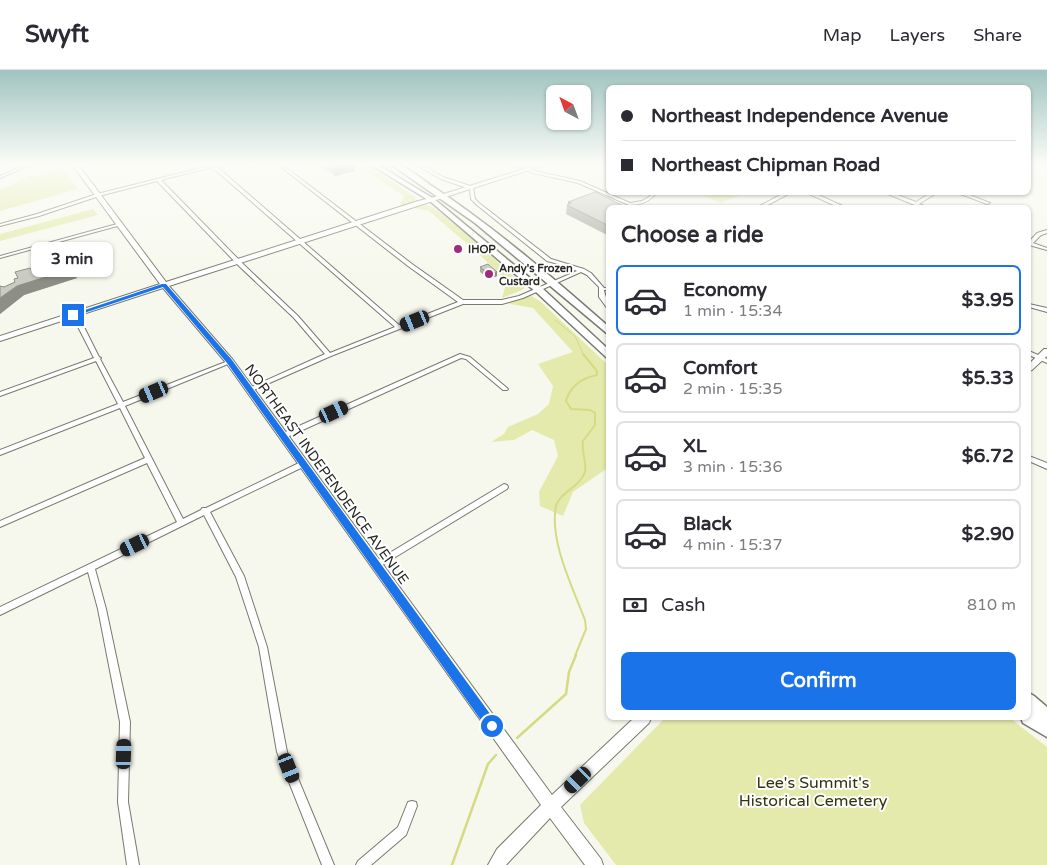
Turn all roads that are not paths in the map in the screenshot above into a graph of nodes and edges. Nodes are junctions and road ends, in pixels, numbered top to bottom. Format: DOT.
graph roads {
  1 [pos="83,200"];
  2 [pos="102,200"];
  3 [pos="178,200"];
  4 [pos="251,200"];
  5 [pos="325,200"];
  6 [pos="432,200"];
  7 [pos="451,200"];
  8 [pos="474,200"];
  9 [pos="621,200"];
  10 [pos="647,200"];
  11 [pos="773,200"];
  12 [pos="826,200"];
  13 [pos="906,200"];
  14 [pos="922,200"];
  15 [pos="980,200"];
  16 [pos="988,203"];
  17 [pos="765,204"];
  18 [pos="916,204"];
  19 [pos="838,205"];
  20 [pos="0,225"];
  21 [pos="119,225"];
  22 [pos="357,225"];
  23 [pos="1047,231"];
  24 [pos="1031,242"];
  25 [pos="1031,243"];
  26 [pos="300,244"];
  27 [pos="1047,249"];
  28 [pos="0,257"];
  29 [pos="240,264"];
  30 [pos="582,270"];
  31 [pos="554,284"];
  32 [pos="166,288"];
  33 [pos="601,288"];
  34 [pos="606,289"];
  35 [pos="539,290"];
  36 [pos="462,302"];
  37 [pos="606,303"];
  38 [pos="1031,306"];
  39 [pos="1047,310"];
  40 [pos="76,317"];
  41 [pos="399,328"];
  42 [pos="606,329"];
  43 [pos="0,339"];
  44 [pos="0,344"];
  45 [pos="1047,351"];
  46 [pos="606,352"];
  47 [pos="1031,354"];
  48 [pos="329,355"];
  49 [pos="98,358"];
  50 [pos="1043,359"];
  51 [pos="230,362"];
  52 [pos="1031,367"];
  53 [pos="505,389"];
  54 [pos="249,390"];
  55 [pos="0,394"];
  56 [pos="121,406"];
  57 [pos="282,436"];
  58 [pos="0,453"];
  59 [pos="1031,459"];
  60 [pos="148,460"];
  61 [pos="303,464"];
  62 [pos="1047,466"];
  63 [pos="504,487"];
  64 [pos="205,510"];
  65 [pos="181,522"];
  66 [pos="0,524"];
  67 [pos="376,566"];
  68 [pos="90,567"];
  69 [pos="0,611"];
  70 [pos="1031,703"];
  71 [pos="1031,718"];
  72 [pos="1047,718"];
  73 [pos="642,720"];
  74 [pos="1047,729"];
  75 [pos="412,806"];
  76 [pos="551,806"];
  77 [pos="133,865"];
  78 [pos="328,865"];
  79 [pos="362,865"];
  80 [pos="496,865"];
  81 [pos="595,865"];
  1 -- 20 [label="street"];
  2 -- 21 [label="street, NORTHEAST INDEPENDENCE AVENUE"];
  3 -- 29 [label="street"];
  4 -- 26 [label="street"];
  5 -- 22 [label="street"];
  6 -- 22 [label="street"];
  6 -- 35 [label="main road"];
  7 -- 31 [label="main road"];
  8 -- 30 [label="street"];
  9 -- 10 [label="street"];
  11 -- 17 [label="street"];
  12 -- 19 [label="street"];
  13 -- 18 [label="street"];
  14 -- 18 [label="street"];
  15 -- 16 [label="street"];
  21 -- 28 [label="street"];
  21 -- 32 [label="street, NORTHEAST INDEPENDENCE AVENUE"];
  22 -- 26 [label="street"];
  22 -- 36 [label="street"];
  23 -- 24 [label="street"];
  25 -- 27 [label="street"];
  26 -- 29 [label="street"];
  26 -- 41 [label="street"];
  29 -- 32 [label="street"];
  29 -- 48 [label="street"];
  30 -- 31 [label="street"];
  30 -- 33 [label="street"];
  31 -- 35 [label="street"];
  31 -- 42 [label="main road"];
  32 -- 40 [label="street"];
  32 -- 51 [label="street, NORTHEAST INDEPENDENCE AVENUE"];
  33 -- 34 [label="street"];
  33 -- 37 [label="street"];
  35 -- 36 [label="street"];
  35 -- 46 [label="main road"];
  36 -- 41 [label="street"];
  38 -- 39 [label="street"];
  40 -- 43 [label="street"];
  40 -- 44 [label="street"];
  40 -- 49 [label="street"];
  41 -- 48 [label="street"];
  45 -- 50 [label="street"];
  47 -- 50 [label="street"];
  48 -- 54 [label="street"];
  49 -- 55 [label="street"];
  49 -- 56 [label="street"];
  50 -- 52 [label="street"];
  51 -- 54 [label="street, NORTHEAST INDEPENDENCE AVENUE"];
  51 -- 56 [label="street"];
  53 -- 57 [label="street"];
  54 -- 57 [label="street, NORTHEAST INDEPENDENCE AVENUE"];
  56 -- 58 [label="street"];
  56 -- 60 [label="street"];
  57 -- 61 [label="street, NORTHEAST INDEPENDENCE AVENUE"];
  59 -- 62 [label="street"];
  60 -- 65 [label="street"];
  60 -- 66 [label="street"];
  61 -- 64 [label="street"];
  61 -- 67 [label="street, NORTHEAST INDEPENDENCE AVENUE"];
  63 -- 67 [label="street"];
  64 -- 65 [label="street"];
  64 -- 78 [label="street"];
  65 -- 68 [label="street"];
  67 -- 76 [label="street, NORTHEAST INDEPENDENCE AVENUE"];
  68 -- 69 [label="street"];
  68 -- 77 [label="street"];
  70 -- 72 [label="main road"];
  71 -- 74 [label="main road"];
  73 -- 76 [label="street"];
  75 -- 79 [label="street"];
  76 -- 80 [label="street"];
  76 -- 81 [label="street, NORTHEAST INDEPENDENCE AVENUE"];
}
